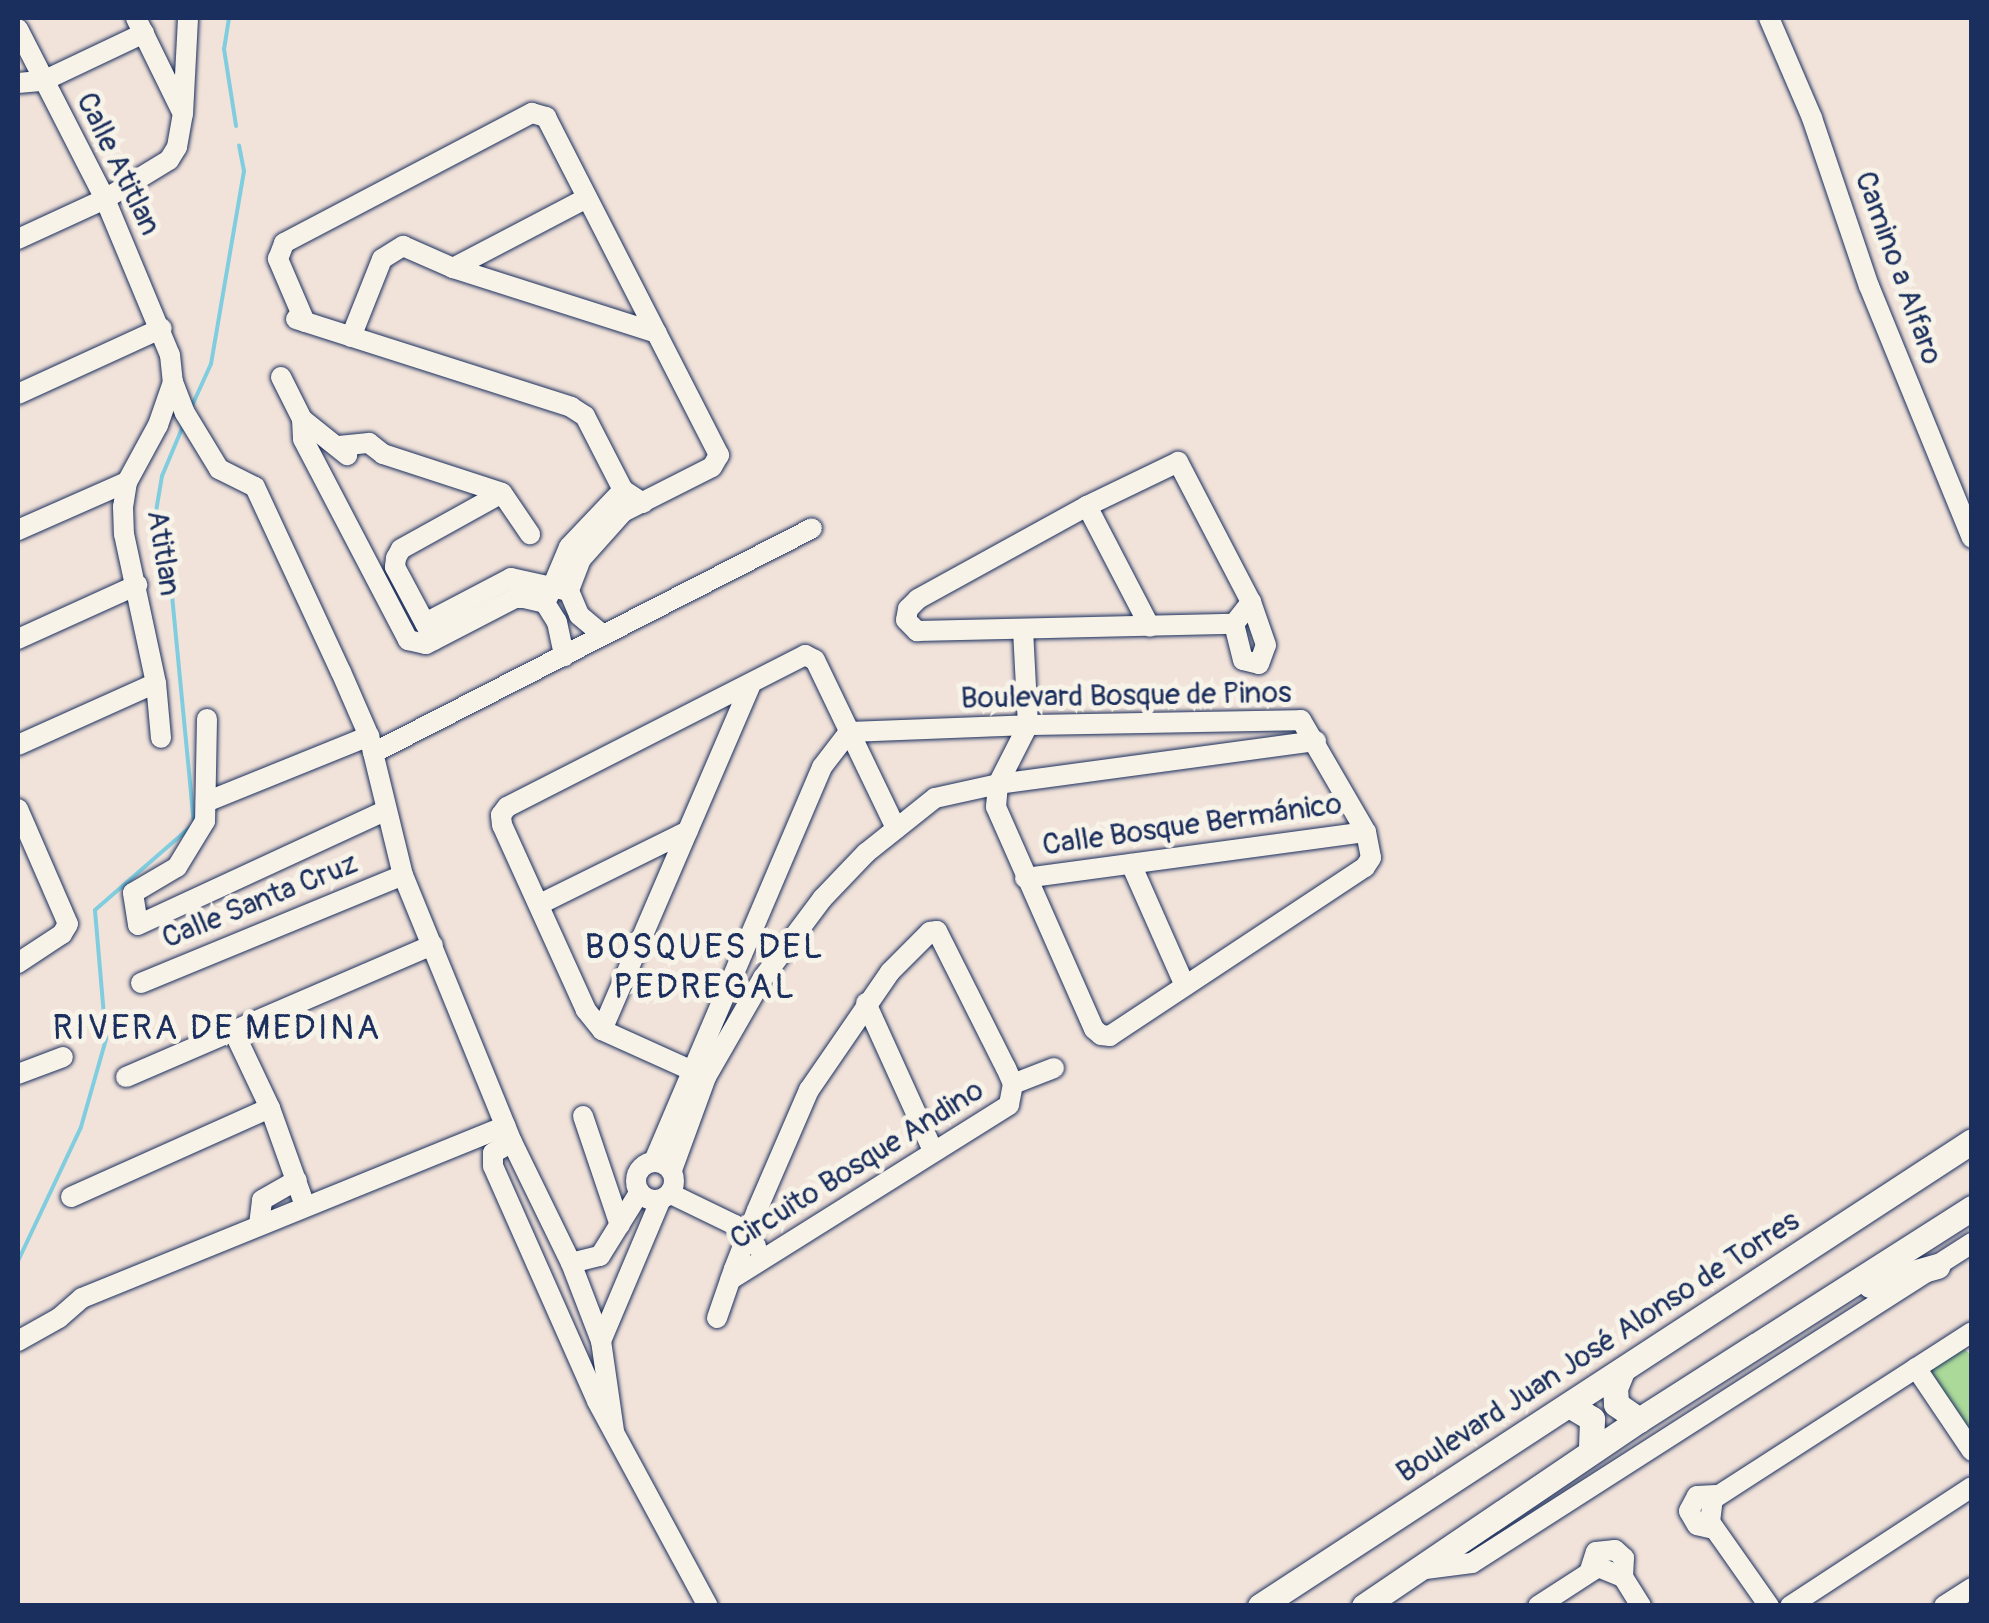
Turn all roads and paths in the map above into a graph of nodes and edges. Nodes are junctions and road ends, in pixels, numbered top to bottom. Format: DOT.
graph roads {
  1 [pos="188,18"];
  2 [pos="1768,18"];
  3 [pos="140,25"];
  4 [pos="18,29"];
  5 [pos="43,81"];
  6 [pos="18,83"];
  7 [pos="183,114"];
  8 [pos="587,198"];
  9 [pos="105,199"];
  10 [pos="18,239"];
  11 [pos="454,268"];
  12 [pos="162,328"];
  13 [pos="657,334"];
  14 [pos="351,337"];
  15 [pos="281,376"];
  16 [pos="173,382"];
  17 [pos="18,394"];
  18 [pos="184,414"];
  19 [pos="158,425"];
  20 [pos="324,444"];
  21 [pos="128,482"];
  22 [pos="623,490"];
  23 [pos="502,493"];
  24 [pos="643,503"];
  25 [pos="1087,506"];
  26 [pos="812,528"];
  27 [pos="18,530"];
  28 [pos="530,534"];
  29 [pos="1972,538"];
  30 [pos="137,585"];
  31 [pos="555,594"];
  32 [pos="1251,602"];
  33 [pos="1234,624"];
  34 [pos="1150,627"];
  35 [pos="1023,630"];
  36 [pos="429,632"];
  37 [pos="602,634"];
  38 [pos="18,639"];
  39 [pos="564,656"];
  40 [pos="156,683"];
  41 [pos="750,686"];
  42 [pos="207,719"];
  43 [pos="1196,724"];
  44 [pos="1028,725"];
  45 [pos="849,732"];
  46 [pos="161,738"];
  47 [pos="1316,741"];
  48 [pos="18,744"];
  49 [pos="371,744"];
  50 [pos="1198,755"];
  51 [pos="998,784"];
  52 [pos="206,802"];
  53 [pos="18,810"];
  54 [pos="385,811"];
  55 [pos="896,828"];
  56 [pos="688,831"];
  57 [pos="1366,832"];
  58 [pos="27,853"];
  59 [pos="1131,864"];
  60 [pos="403,875"];
  61 [pos="1026,878"];
  62 [pos="540,904"];
  63 [pos="766,906"];
  64 [pos="800,928"];
  65 [pos="752,939"];
  66 [pos="434,945"];
  67 [pos="783,950"];
  68 [pos="24,960"];
  69 [pos="141,983"];
  70 [pos="1185,986"];
  71 [pos="866,1003"];
  72 [pos="233,1030"];
  73 [pos="602,1030"];
  74 [pos="63,1056"];
  75 [pos="1054,1068"];
  76 [pos="18,1074"];
  77 [pos="699,1074"];
  78 [pos="126,1076"];
  79 [pos="1013,1084"];
  80 [pos="270,1108"];
  81 [pos="582,1116"];
  82 [pos="508,1134"];
  83 [pos="1972,1141"];
  84 [pos="933,1150"];
  85 [pos="296,1180"];
  86 [pos="604,1180"];
  87 [pos="658,1183"];
  88 [pos="70,1197"];
  89 [pos="305,1206"];
  90 [pos="1972,1208"];
  91 [pos="757,1210"];
  92 [pos="259,1225"];
  93 [pos="620,1225"];
  94 [pos="747,1238"];
  95 [pos="1972,1242"];
  96 [pos="776,1255"];
  97 [pos="600,1256"];
  98 [pos="571,1263"];
  99 [pos="1937,1266"];
  100 [pos="628,1277"];
  101 [pos="730,1280"];
  102 [pos="1851,1289"];
  103 [pos="717,1318"];
  104 [pos="1970,1337"];
  105 [pos="18,1340"];
  106 [pos="601,1340"];
  107 [pos="1916,1368"];
  108 [pos="1622,1371"];
  109 [pos="1569,1405"];
  110 [pos="1639,1420"];
  111 [pos="614,1431"];
  112 [pos="1972,1451"];
  113 [pos="1592,1452"];
  114 [pos="1972,1486"];
  115 [pos="1416,1570"];
  116 [pos="1972,1588"];
  117 [pos="1762,1602"];
  118 [pos="1794,1604"];
  119 [pos="708,1606"];
  120 [pos="1260,1606"];
  121 [pos="1364,1606"];
  122 [pos="1538,1606"];
  123 [pos="1641,1606"];
  124 [pos="1944,1606"];
  1 -- 7 [label="street"];
  2 -- 29 [label="street, Camino a Alfaro"];
  3 -- 5 [label="street"];
  3 -- 7 [label="street"];
  4 -- 5 [label="street, Calle Atitlan"];
  5 -- 6 [label="street"];
  5 -- 9 [label="street, Calle Atitlan"];
  7 -- 9 [label="street"];
  8 -- 11 [label="street"];
  8 -- 13 [label="street"];
  8 -- 14 [label="street"];
  9 -- 10 [label="street"];
  9 -- 12 [label="street, Calle Atitlan"];
  11 -- 13 [label="street"];
  11 -- 14 [label="street"];
  12 -- 16 [label="street"];
  12 -- 17 [label="street"];
  13 -- 24 [label="street"];
  14 -- 22 [label="street"];
  15 -- 20 [label="street"];
  16 -- 18 [label="street"];
  16 -- 19 [label="street, Atitlan"];
  18 -- 19 [label="street"];
  18 -- 49 [label="street"];
  19 -- 21 [label="street, Atitlan"];
  20 -- 23 [label="street"];
  20 -- 36 [label="street"];
  21 -- 27 [label="street"];
  21 -- 30 [label="street, Atitlan"];
  22 -- 24 [label="street"];
  22 -- 31 [label="street"];
  23 -- 28 [label="street"];
  23 -- 36 [label="street"];
  24 -- 31 [label="street"];
  25 -- 32 [label="street"];
  25 -- 34 [label="street"];
  25 -- 35 [label="street"];
  26 -- 37 [label="street"];
  30 -- 38 [label="street"];
  30 -- 40 [label="street, Atitlan"];
  31 -- 36 [label="street"];
  31 -- 37 [label="street"];
  31 -- 39 [label="street"];
  32 -- 33 [label="street"];
  32 -- 33 [label="street"];
  33 -- 34 [label="street"];
  34 -- 35 [label="street"];
  35 -- 44 [label="street"];
  37 -- 39 [label="street"];
  39 -- 49 [label="street"];
  40 -- 46 [label="street, Atitlan"];
  40 -- 48 [label="street"];
  41 -- 45 [label="street"];
  41 -- 56 [label="street"];
  41 -- 62 [label="street"];
  42 -- 52 [label="street"];
  43 -- 44 [label="street, Boulevard Bosque de Pinos"];
  43 -- 47 [label="street, Boulevard Bosque de Pinos"];
  43 -- 50 [label="street"];
  44 -- 45 [label="street, Boulevard Bosque de Pinos"];
  44 -- 51 [label="street"];
  45 -- 55 [label="street"];
  45 -- 63 [label="street, Boulevard Bosque de Pinos"];
  47 -- 50 [label="street, Boulevard Bosque de Pinos"];
  47 -- 57 [label="street"];
  49 -- 52 [label="street"];
  49 -- 54 [label="street"];
  50 -- 51 [label="street, Boulevard Bosque de Pinos"];
  51 -- 55 [label="street, Boulevard Bosque de Pinos"];
  51 -- 61 [label="street"];
  52 -- 54 [label="street"];
  53 -- 58 [label="street"];
  54 -- 60 [label="street"];
  55 -- 64 [label="street, Boulevard Bosque de Pinos"];
  56 -- 62 [label="street"];
  56 -- 73 [label="street"];
  57 -- 59 [label="street, Calle Bosque Bermánico"];
  57 -- 70 [label="street"];
  58 -- 68 [label="street"];
  59 -- 61 [label="street, Calle Bosque Bermánico"];
  59 -- 70 [label="street"];
  60 -- 66 [label="street"];
  60 -- 69 [label="street, Calle Santa Cruz"];
  61 -- 70 [label="street"];
  62 -- 73 [label="street"];
  63 -- 64 [label="street"];
  63 -- 65 [label="street, Boulevard Bosque de Pinos"];
  64 -- 67 [label="street, Boulevard Bosque de Pinos"];
  65 -- 67 [label="street"];
  65 -- 77 [label="street, Boulevard Bosque de Pinos"];
  66 -- 72 [label="street"];
  66 -- 82 [label="street"];
  67 -- 77 [label="street, Boulevard Bosque de Pinos"];
  71 -- 79 [label="street, Circuito Bosque Andino"];
  71 -- 84 [label="street"];
  71 -- 91 [label="street, Circuito Bosque Andino"];
  72 -- 78 [label="street"];
  72 -- 80 [label="street"];
  73 -- 77 [label="street"];
  74 -- 76 [label="street"];
  75 -- 79 [label="street, Circuito Bosque Andino"];
  77 -- 87 [label="street, Boulevard Bosque de Pinos"];
  79 -- 84 [label="street, Circuito Bosque Andino"];
  80 -- 85 [label="street"];
  80 -- 88 [label="street"];
  81 -- 86 [label="street"];
  82 -- 89 [label="street"];
  82 -- 98 [label="street"];
  82 -- 111 [label="street"];
  83 -- 108 [label="main road, Boulevard Juan José Alonso de Torres"];
  84 -- 96 [label="street, Circuito Bosque Andino"];
  85 -- 89 [label="street"];
  85 -- 92 [label="street"];
  86 -- 87 [label="street"];
  86 -- 93 [label="street"];
  87 -- 91 [label="street, Circuito Bosque Andino"];
  87 -- 93 [label="street, Boulevard Bosque de Pinos"];
  87 -- 94 [label="street, Circuito Bosque Andino"];
  87 -- 100 [label="street, Boulevard Bosque de Pinos"];
  89 -- 92 [label="street"];
  90 -- 102 [label="main road"];
  91 -- 94 [label="street"];
  92 -- 105 [label="street"];
  93 -- 97 [label="street, Boulevard Bosque de Pinos"];
  94 -- 96 [label="street"];
  94 -- 101 [label="street, Circuito Bosque Andino"];
  95 -- 99 [label="street"];
  96 -- 101 [label="street, Circuito Bosque Andino"];
  97 -- 98 [label="street"];
  97 -- 100 [label="street"];
  98 -- 106 [label="street"];
  99 -- 102 [label="main road"];
  99 -- 115 [label="street"];
  100 -- 106 [label="street, Boulevard Bosque de Pinos"];
  101 -- 103 [label="street"];
  102 -- 110 [label="main road"];
  104 -- 107 [label="street"];
  106 -- 111 [label="street"];
  107 -- 112 [label="street"];
  107 -- 117 [label="street"];
  108 -- 109 [label="main road, Boulevard Juan José Alonso de Torres"];
  108 -- 110 [label="main road"];
  109 -- 113 [label="main road"];
  109 -- 120 [label="main road, Boulevard Juan José Alonso de Torres"];
  110 -- 113 [label="main road"];
  111 -- 119 [label="street"];
  113 -- 115 [label="main road"];
  114 -- 118 [label="street"];
  115 -- 121 [label="main road"];
  116 -- 124 [label="street"];
  122 -- 123 [label="street"];
}
